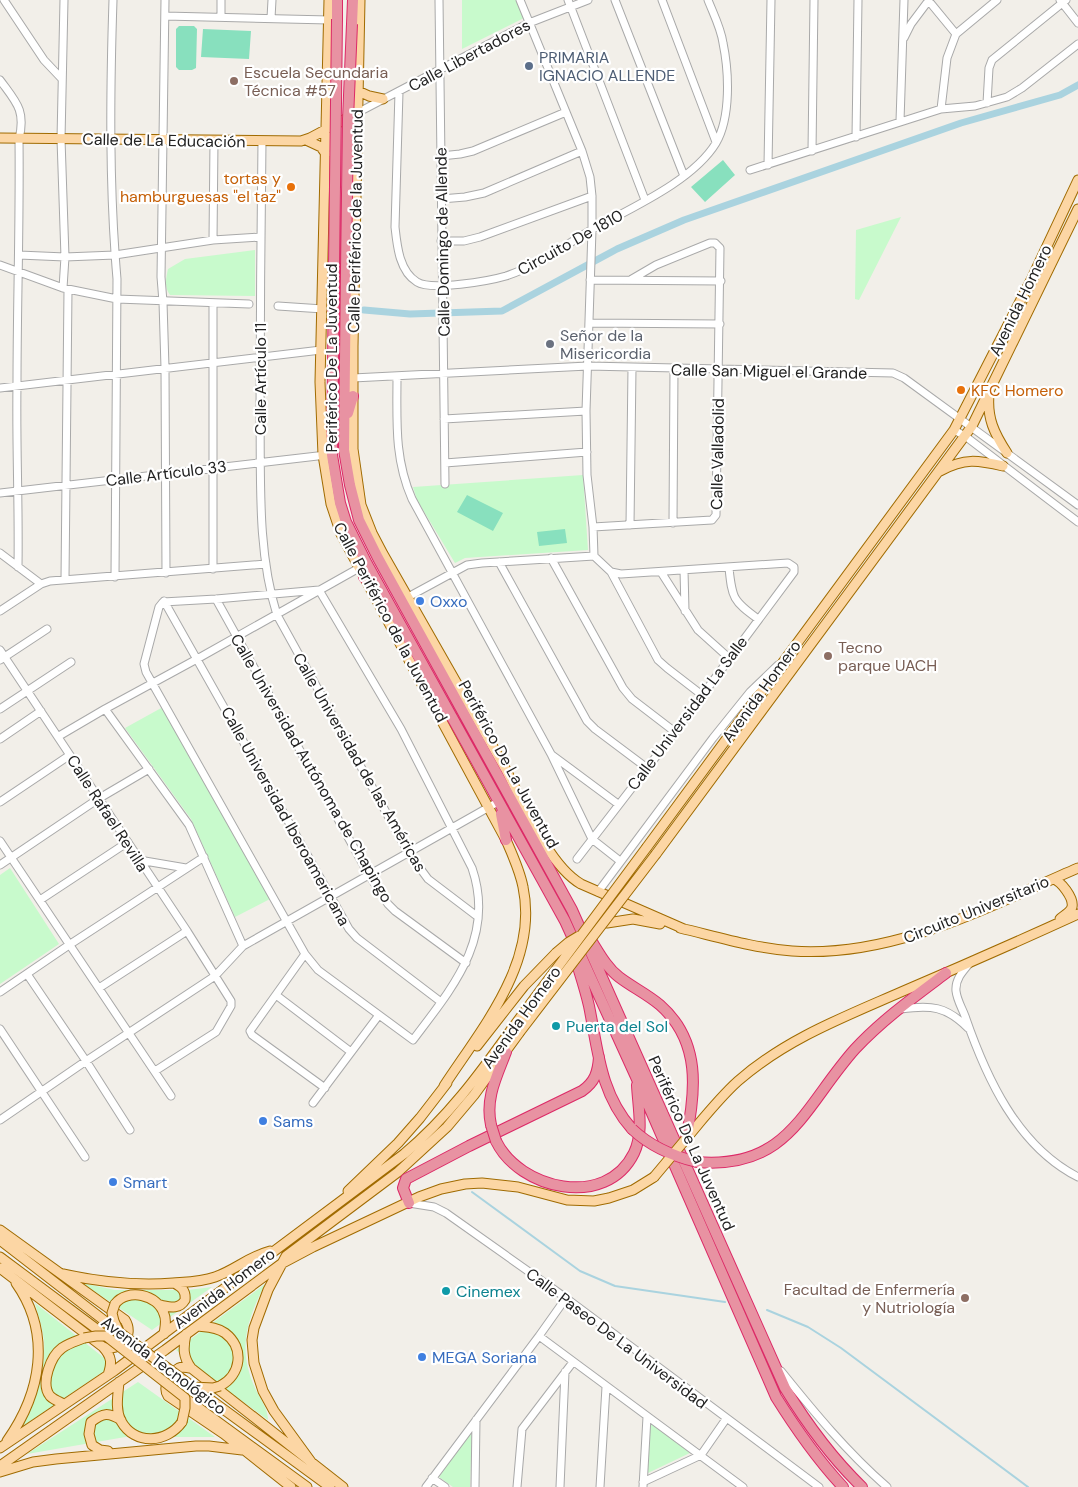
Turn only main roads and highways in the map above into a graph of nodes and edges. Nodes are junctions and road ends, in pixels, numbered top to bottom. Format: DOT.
graph roads {
  1 [pos="329,0"];
  2 [pos="337,0"];
  3 [pos="353,0"];
  4 [pos="360,0"];
  5 [pos="333,20"];
  6 [pos="358,93"];
  7 [pos="327,95"];
  8 [pos="383,99"];
  9 [pos="357,113"];
  10 [pos="326,129"];
  11 [pos="0,138"];
  12 [pos="306,140"];
  13 [pos="356,146"];
  14 [pos="326,150"];
  15 [pos="1078,180"];
  16 [pos="1078,209"];
  17 [pos="989,391"];
  18 [pos="352,396"];
  19 [pos="344,428"];
  20 [pos="1006,452"];
  21 [pos="328,455"];
  22 [pos="1003,466"];
  23 [pos="935,475"];
  24 [pos="362,573"];
  25 [pos="388,601"];
  26 [pos="468,719"];
  27 [pos="481,727"];
  28 [pos="496,805"];
  29 [pos="531,818"];
  30 [pos="506,840"];
  31 [pos="1078,868"];
  32 [pos="1053,879"];
  33 [pos="572,910"];
  34 [pos="1078,914"];
  35 [pos="565,921"];
  36 [pos="1055,925"];
  37 [pos="684,929"];
  38 [pos="556,953"];
  39 [pos="946,973"];
  40 [pos="515,1031"];
  41 [pos="506,1052"];
  42 [pos="599,1057"];
  43 [pos="636,1077"];
  44 [pos="444,1086"];
  45 [pos="686,1140"];
  46 [pos="409,1203"];
  47 [pos="334,1206"];
  48 [pos="0,1230"];
  49 [pos="0,1240"];
  50 [pos="275,1249"];
  51 [pos="0,1257"];
  52 [pos="281,1264"];
  53 [pos="0,1268"];
  54 [pos="60,1274"];
  55 [pos="12,1277"];
  56 [pos="174,1283"];
  57 [pos="160,1305"];
  58 [pos="198,1326"];
  59 [pos="120,1332"];
  60 [pos="164,1334"];
  61 [pos="186,1334"];
  62 [pos="106,1336"];
  63 [pos="103,1347"];
  64 [pos="191,1368"];
  65 [pos="111,1373"];
  66 [pos="122,1380"];
  67 [pos="193,1387"];
  68 [pos="186,1398"];
  69 [pos="64,1404"];
  70 [pos="121,1420"];
  71 [pos="1,1448"];
  72 [pos="243,1450"];
  73 [pos="128,1452"];
  74 [pos="0,1466"];
  75 [pos="314,1466"];
  76 [pos="0,1472"];
  77 [pos="291,1487"];
  78 [pos="307,1487"];
  79 [pos="330,1487"];
  80 [pos="343,1487"];
  81 [pos="843,1487"];
  82 [pos="862,1487"];
  1 -- 5 [label="main road, Calle Periférico de la Juventud"];
  2 -- 5 [label="highway, Periférico De La Juventud"];
  3 -- 19 [label="highway, Periférico De La Juventud, bridge"];
  4 -- 6 [label="main road, Calle Periférico de la Juventud"];
  5 -- 7 [label="main road, Calle Periférico de la Juventud"];
  5 -- 21 [label="highway, Periférico De La Juventud, bridge"];
  6 -- 7 [label="main road"];
  6 -- 8 [label="main road"];
  6 -- 9 [label="main road, Calle Periférico de la Juventud"];
  7 -- 10 [label="main road, Calle Periférico de la Juventud"];
  9 -- 10 [label="main road, Calle Libertadores"];
  9 -- 13 [label="main road, Calle Periférico de la Juventud"];
  10 -- 12 [label="main road, Calle de La Educación"];
  10 -- 14 [label="main road, Calle Periférico de la Juventud"];
  11 -- 12 [label="main road, Calle de La Educación"];
  12 -- 14 [label="main road"];
  13 -- 14 [label="main road"];
  13 -- 18 [label="main road, Calle Periférico de la Juventud"];
  14 -- 21 [label="main road, Calle Periférico de la Juventud"];
  15 -- 40 [label="main road, Avenida Homero, bridge"];
  16 -- 17 [label="main road, Avenida Homero"];
  17 -- 20 [label="main road"];
  17 -- 23 [label="main road, Avenida Homero"];
  18 -- 19 [label="highway"];
  18 -- 27 [label="main road, Calle Periférico de la Juventud"];
  19 -- 26 [label="highway, Periférico De La Juventud"];
  21 -- 24 [label="main road, Calle Periférico de la Juventud"];
  21 -- 25 [label="highway, Periférico De La Juventud"];
  22 -- 23 [label="main road"];
  23 -- 40 [label="main road, Avenida Homero, bridge"];
  24 -- 25 [label="highway"];
  24 -- 28 [label="main road, Calle Periférico de la Juventud"];
  25 -- 28 [label="highway, Periférico De La Juventud"];
  26 -- 27 [label="highway"];
  26 -- 33 [label="highway, Periférico De La Juventud"];
  27 -- 29 [label="main road, Calle Periférico de la Juventud"];
  28 -- 30 [label="highway"];
  28 -- 35 [label="highway, Periférico De La Juventud"];
  29 -- 37 [label="main road, Periférico De La Juventud"];
  30 -- 44 [label="main road"];
  31 -- 32 [label="main road, Circuito Universitario"];
  32 -- 36 [label="main road"];
  32 -- 37 [label="main road, Circuito Universitario"];
  33 -- 45 [label="highway"];
  33 -- 82 [label="highway, Periférico De La Juventud"];
  34 -- 36 [label="main road"];
  35 -- 42 [label="highway"];
  35 -- 43 [label="highway, Periférico De La Juventud"];
  36 -- 39 [label="main road, Avenida Homero"];
  37 -- 38 [label="main road, Circuito Universitario, bridge"];
  38 -- 44 [label="main road, Avenida Homero"];
  39 -- 42 [label="highway, bridge"];
  39 -- 45 [label="main road, Avenida Homero"];
  40 -- 41 [label="main road, Avenida Homero"];
  40 -- 47 [label="main road, Avenida Homero"];
  41 -- 43 [label="highway, bridge"];
  41 -- 52 [label="main road, Avenida Homero"];
  42 -- 46 [label="highway"];
  43 -- 81 [label="highway, Periférico De La Juventud"];
  44 -- 47 [label="main road"];
  45 -- 46 [label="main road, Avenida Homero, bridge"];
  46 -- 52 [label="main road, Avenida Homero"];
  47 -- 50 [label="main road, Avenida Homero"];
  48 -- 54 [label="main road"];
  49 -- 59 [label="main road, Avenida Tecnológico"];
  50 -- 56 [label="main road"];
  50 -- 60 [label="main road, Avenida Homero"];
  51 -- 62 [label="main road, Avenida Tecnológico"];
  52 -- 58 [label="main road, Avenida Homero"];
  52 -- 75 [label="main road"];
  53 -- 55 [label="main road"];
  54 -- 56 [label="main road"];
  54 -- 63 [label="main road"];
  55 -- 63 [label="main road"];
  55 -- 71 [label="main road"];
  56 -- 57 [label="main road"];
  57 -- 59 [label="main road, bridge"];
  57 -- 60 [label="main road"];
  58 -- 61 [label="main road, Avenida Homero"];
  58 -- 67 [label="main road, bridge"];
  59 -- 67 [label="main road, Avenida Tecnológico, bridge"];
  60 -- 65 [label="main road, Avenida Homero"];
  61 -- 64 [label="main road"];
  61 -- 66 [label="main road, Avenida Homero"];
  62 -- 68 [label="main road, Avenida Tecnológico, bridge"];
  62 -- 69 [label="main road, bridge"];
  63 -- 65 [label="main road"];
  64 -- 72 [label="main road"];
  64 -- 75 [label="main road"];
  65 -- 69 [label="main road, Avenida Homero"];
  66 -- 70 [label="main road"];
  66 -- 74 [label="main road, Avenida Homero"];
  67 -- 79 [label="main road, Avenida Tecnológico"];
  68 -- 70 [label="main road, bridge"];
  68 -- 78 [label="main road, Avenida Tecnológico"];
  69 -- 71 [label="main road, Avenida Homero"];
  70 -- 73 [label="main road"];
  72 -- 73 [label="main road"];
  72 -- 77 [label="main road"];
  73 -- 76 [label="main road"];
  75 -- 80 [label="main road"];
}
